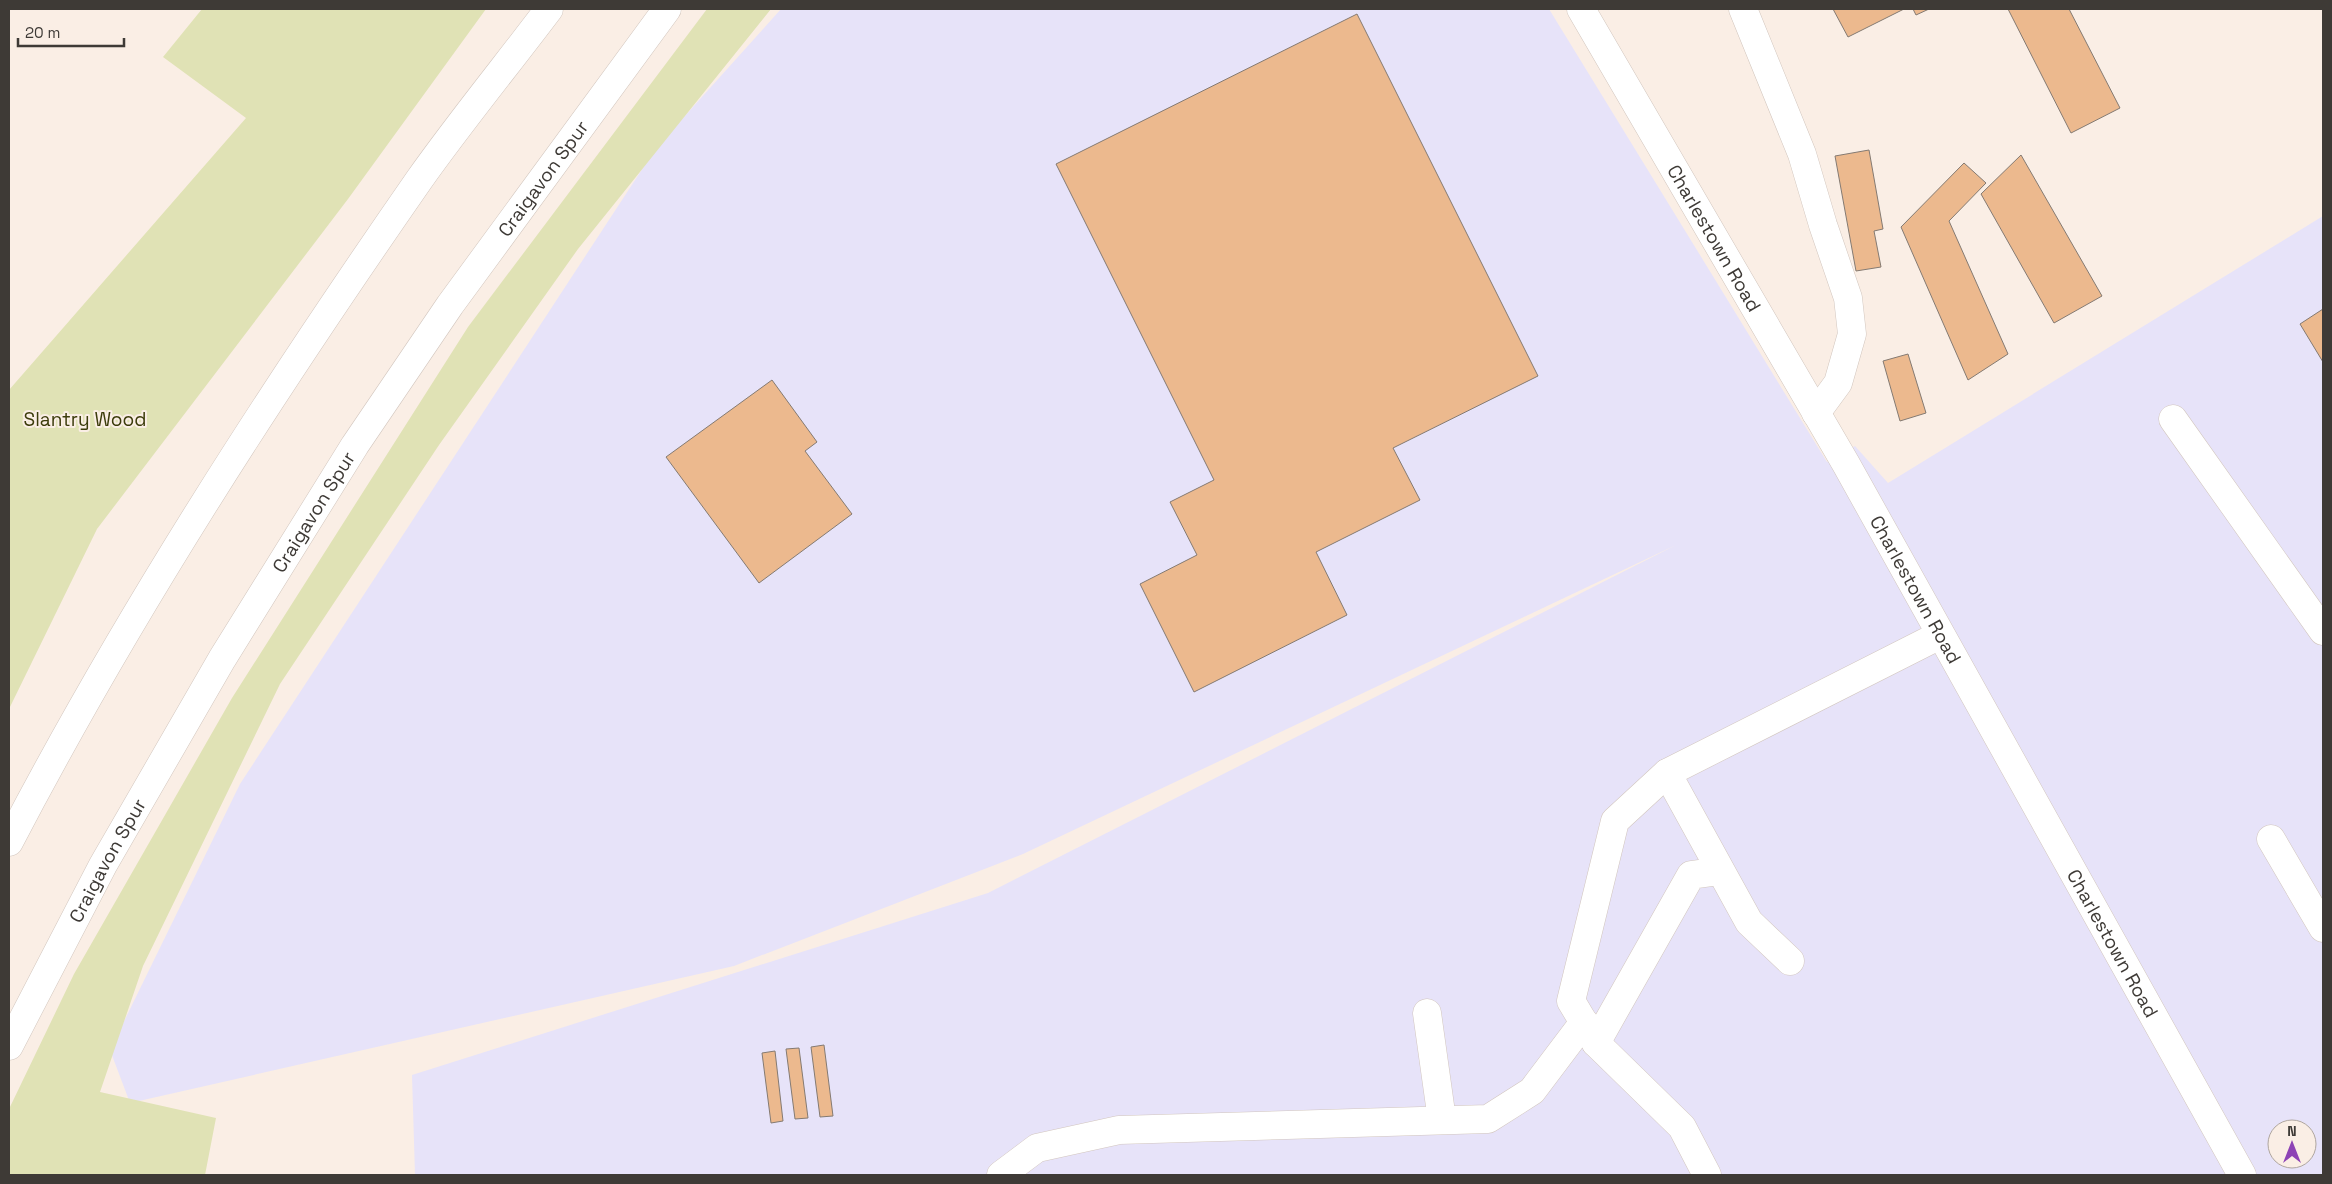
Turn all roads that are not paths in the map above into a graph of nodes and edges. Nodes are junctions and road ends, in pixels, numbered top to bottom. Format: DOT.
graph roads {
  1 [pos="549,9"];
  2 [pos="667,9"];
  3 [pos="1581,9"];
  4 [pos="1743,9"];
  5 [pos="1816,413"];
  6 [pos="2173,419"];
  7 [pos="2323,631"];
  8 [pos="1940,636"];
  9 [pos="1668,773"];
  10 [pos="2271,839"];
  11 [pos="9,842"];
  12 [pos="1720,871"];
  13 [pos="2323,928"];
  14 [pos="1790,961"];
  15 [pos="1427,1013"];
  16 [pos="1590,1033"];
  17 [pos="9,1046"];
  18 [pos="1442,1120"];
  19 [pos="1002,1175"];
  20 [pos="1707,1175"];
  21 [pos="2242,1175"];
  1 -- 11 [label="main road"];
  2 -- 17 [label="main road, Craigavon Spur"];
  3 -- 5 [label="main road, Charlestown Road"];
  4 -- 5 [label="main road"];
  5 -- 8 [label="main road, Charlestown Road"];
  6 -- 7 [label="main road"];
  8 -- 9 [label="main road"];
  8 -- 21 [label="main road, Charlestown Road"];
  9 -- 12 [label="main road"];
  9 -- 16 [label="main road"];
  10 -- 13 [label="main road"];
  12 -- 14 [label="main road"];
  12 -- 16 [label="main road"];
  15 -- 18 [label="main road"];
  16 -- 18 [label="main road"];
  16 -- 20 [label="main road"];
  18 -- 19 [label="main road"];
}
